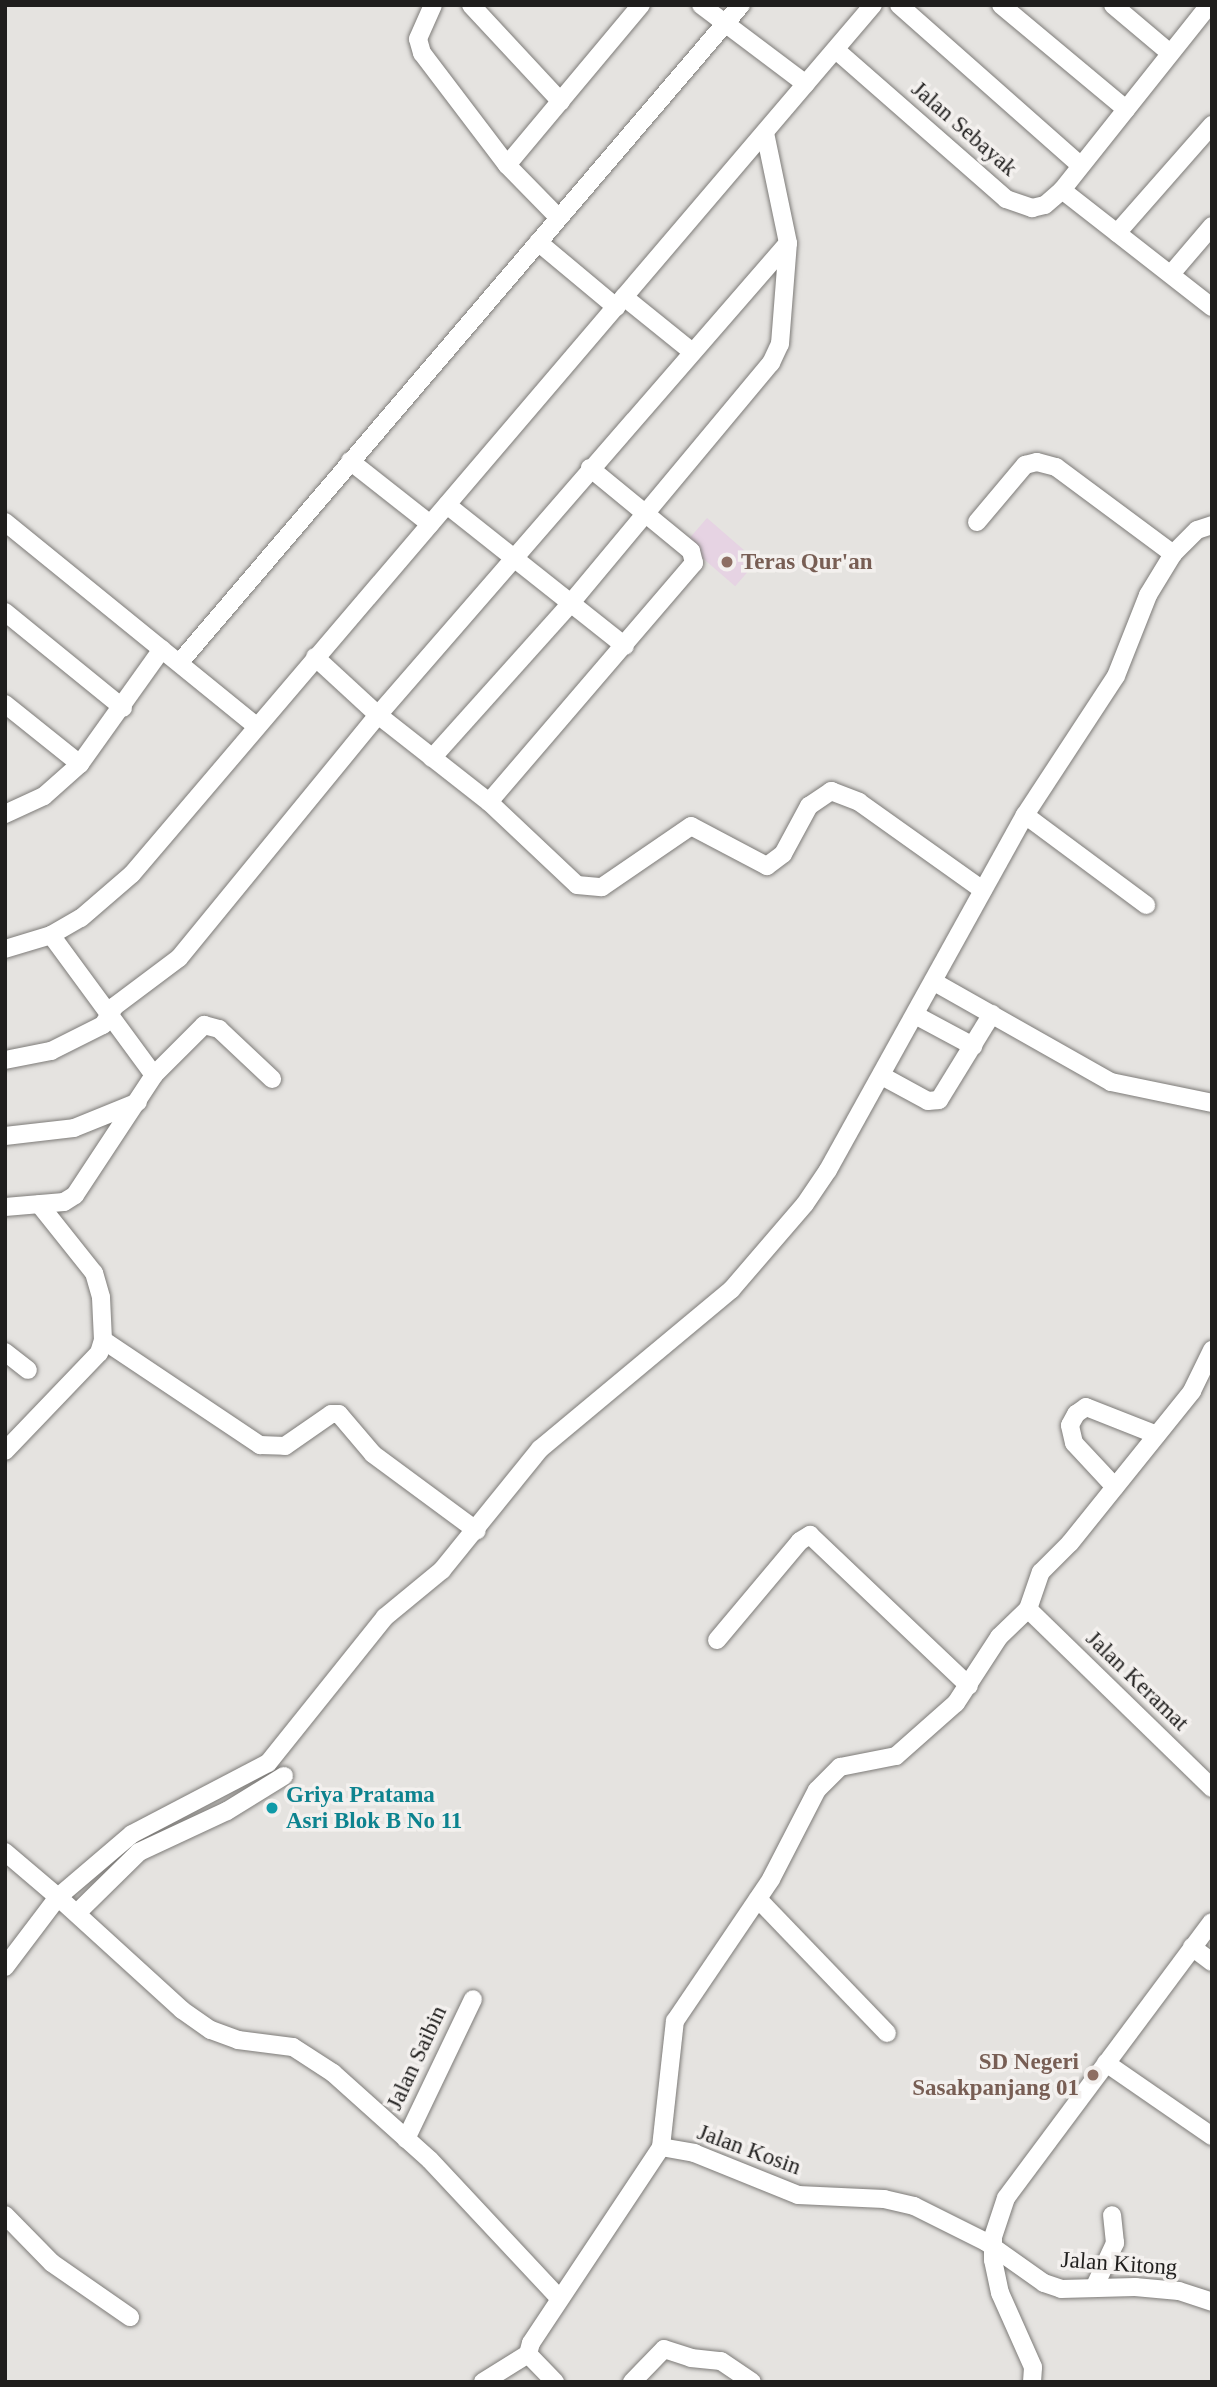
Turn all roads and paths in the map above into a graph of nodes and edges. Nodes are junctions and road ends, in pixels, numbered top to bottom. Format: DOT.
graph roads {
  1 [pos="433,5"];
  2 [pos="471,5"];
  3 [pos="641,5"];
  4 [pos="701,5"];
  5 [pos="741,5"];
  6 [pos="873,5"];
  7 [pos="899,5"];
  8 [pos="1001,5"];
  9 [pos="1113,5"];
  10 [pos="1209,5"];
  11 [pos="723,25"];
  12 [pos="836,50"];
  13 [pos="1170,53"];
  14 [pos="806,84"];
  15 [pos="561,103"];
  16 [pos="1126,109"];
  17 [pos="1212,125"];
  18 [pos="765,133"];
  19 [pos="507,165"];
  20 [pos="1080,165"];
  21 [pos="1062,190"];
  22 [pos="557,216"];
  23 [pos="1212,226"];
  24 [pos="1117,233"];
  25 [pos="538,242"];
  26 [pos="788,243"];
  27 [pos="1171,274"];
  28 [pos="620,302"];
  29 [pos="1212,307"];
  30 [pos="690,350"];
  31 [pos="350,461"];
  32 [pos="590,468"];
  33 [pos="447,505"];
  34 [pos="645,513"];
  35 [pos="977,522"];
  36 [pos="5,523"];
  37 [pos="430,524"];
  38 [pos="1212,526"];
  39 [pos="1173,554"];
  40 [pos="513,560"];
  41 [pos="570,604"];
  42 [pos="5,612"];
  43 [pos="625,646"];
  44 [pos="162,649"];
  45 [pos="315,657"];
  46 [pos="180,663"];
  47 [pos="5,704"];
  48 [pos="122,708"];
  49 [pos="378,715"];
  50 [pos="255,725"];
  51 [pos="432,758"];
  52 [pos="80,764"];
  53 [pos="489,802"];
  54 [pos="9,808"];
  55 [pos="1025,816"];
  56 [pos="983,890"];
  57 [pos="1146,905"];
  58 [pos="51,935"];
  59 [pos="5,949"];
  60 [pos="936,983"];
  61 [pos="110,1013"];
  62 [pos="992,1014"];
  63 [pos="917,1016"];
  64 [pos="973,1046"];
  65 [pos="5,1060"];
  66 [pos="154,1075"];
  67 [pos="882,1076"];
  68 [pos="272,1079"];
  69 [pos="138,1102"];
  70 [pos="1212,1103"];
  71 [pos="5,1136"];
  72 [pos="39,1205"];
  73 [pos="5,1207"];
  74 [pos="103,1340"];
  75 [pos="1212,1350"];
  76 [pos="5,1352"];
  77 [pos="27,1370"];
  78 [pos="1157,1435"];
  79 [pos="5,1451"];
  80 [pos="1115,1487"];
  81 [pos="478,1531"];
  82 [pos="1028,1609"];
  83 [pos="717,1640"];
  84 [pos="969,1686"];
  85 [pos="285,1776"];
  86 [pos="1212,1788"];
  87 [pos="5,1852"];
  88 [pos="58,1897"];
  89 [pos="758,1899"];
  90 [pos="77,1913"];
  91 [pos="1212,1922"];
  92 [pos="1192,1947"];
  93 [pos="1212,1962"];
  94 [pos="5,1967"];
  95 [pos="473,1999"];
  96 [pos="887,2033"];
  97 [pos="1107,2063"];
  98 [pos="1212,2136"];
  99 [pos="406,2139"];
  100 [pos="661,2147"];
  101 [pos="5,2215"];
  102 [pos="1112,2215"];
  103 [pos="992,2246"];
  104 [pos="1094,2288"];
  105 [pos="558,2297"];
  106 [pos="1212,2302"];
  107 [pos="130,2317"];
  108 [pos="528,2354"];
  109 [pos="483,2382"];
  110 [pos="555,2382"];
  111 [pos="632,2382"];
  112 [pos="752,2382"];
  113 [pos="1032,2382"];
  1 -- 19 [label="street"];
  2 -- 15 [label="street"];
  3 -- 15 [label="street"];
  4 -- 11 [label="street"];
  5 -- 11 [label="street"];
  6 -- 12 [label="street"];
  7 -- 20 [label="street"];
  8 -- 16 [label="street"];
  9 -- 13 [label="street"];
  10 -- 13 [label="street, Jalan Sebayak"];
  11 -- 14 [label="street"];
  11 -- 22 [label="street"];
  12 -- 14 [label="street"];
  12 -- 21 [label="street, Jalan Sebayak"];
  13 -- 16 [label="street, Jalan Sebayak"];
  14 -- 18 [label="street"];
  15 -- 19 [label="street"];
  16 -- 20 [label="street, Jalan Sebayak"];
  17 -- 24 [label="street"];
  18 -- 26 [label="street"];
  18 -- 28 [label="street"];
  19 -- 22 [label="street"];
  20 -- 21 [label="street, Jalan Sebayak"];
  21 -- 24 [label="street"];
  22 -- 25 [label="street"];
  23 -- 27 [label="street"];
  24 -- 27 [label="street"];
  25 -- 28 [label="street"];
  25 -- 31 [label="street"];
  26 -- 30 [label="street"];
  26 -- 34 [label="street"];
  27 -- 29 [label="street"];
  28 -- 30 [label="street"];
  28 -- 33 [label="street"];
  30 -- 32 [label="street"];
  31 -- 37 [label="street"];
  31 -- 46 [label="street"];
  32 -- 34 [label="street"];
  32 -- 40 [label="street"];
  33 -- 37 [label="street"];
  33 -- 40 [label="street"];
  34 -- 41 [label="street"];
  34 -- 43 [label="street"];
  35 -- 39 [label="street"];
  36 -- 44 [label="street"];
  37 -- 45 [label="street"];
  38 -- 39 [label="street"];
  39 -- 55 [label="street"];
  40 -- 41 [label="street"];
  40 -- 49 [label="street"];
  41 -- 43 [label="street"];
  41 -- 51 [label="street"];
  42 -- 48 [label="street"];
  43 -- 53 [label="street"];
  44 -- 46 [label="street"];
  44 -- 48 [label="street"];
  45 -- 49 [label="street"];
  45 -- 50 [label="street"];
  46 -- 50 [label="street"];
  47 -- 52 [label="street"];
  48 -- 52 [label="street"];
  49 -- 51 [label="street"];
  49 -- 61 [label="street"];
  50 -- 58 [label="street"];
  51 -- 53 [label="street"];
  52 -- 54 [label="street"];
  53 -- 56 [label="street"];
  55 -- 56 [label="street"];
  55 -- 57 [label="street"];
  56 -- 60 [label="street"];
  58 -- 59 [label="street"];
  58 -- 61 [label="street"];
  60 -- 62 [label="street"];
  60 -- 63 [label="street"];
  61 -- 65 [label="street"];
  61 -- 66 [label="street"];
  62 -- 64 [label="street"];
  62 -- 70 [label="street"];
  63 -- 64 [label="street"];
  63 -- 67 [label="street"];
  64 -- 67 [label="street"];
  66 -- 68 [label="street"];
  66 -- 69 [label="street"];
  67 -- 81 [label="street"];
  69 -- 71 [label="street"];
  69 -- 72 [label="street"];
  72 -- 73 [label="street"];
  72 -- 74 [label="street"];
  74 -- 79 [label="street"];
  74 -- 81 [label="street"];
  75 -- 78 [label="street"];
  76 -- 77 [label="street"];
  78 -- 80 [label="street"];
  78 -- 80 [label="street"];
  80 -- 82 [label="street"];
  81 -- 88 [label="street"];
  82 -- 84 [label="street"];
  82 -- 86 [label="street, Jalan Keramat"];
  83 -- 84 [label="street"];
  84 -- 89 [label="street"];
  85 -- 90 [label="street"];
  87 -- 88 [label="street"];
  88 -- 90 [label="street"];
  88 -- 94 [label="street"];
  89 -- 96 [label="street"];
  89 -- 100 [label="street"];
  90 -- 99 [label="street"];
  91 -- 92 [label="street"];
  92 -- 93 [label="street"];
  92 -- 97 [label="street"];
  95 -- 99 [label="street, Jalan Saibin"];
  97 -- 98 [label="street"];
  97 -- 103 [label="street"];
  99 -- 105 [label="street"];
  100 -- 103 [label="street, Jalan Kosin"];
  100 -- 105 [label="street, Jalan Kosin"];
  101 -- 107 [label="street"];
  102 -- 104 [label="street"];
  103 -- 104 [label="street, Jalan Kitong"];
  103 -- 113 [label="street"];
  104 -- 106 [label="street, Jalan Kitong"];
  105 -- 108 [label="street, Jalan Kosin"];
  108 -- 109 [label="street"];
  108 -- 110 [label="street"];
  111 -- 112 [label="street"];
}
